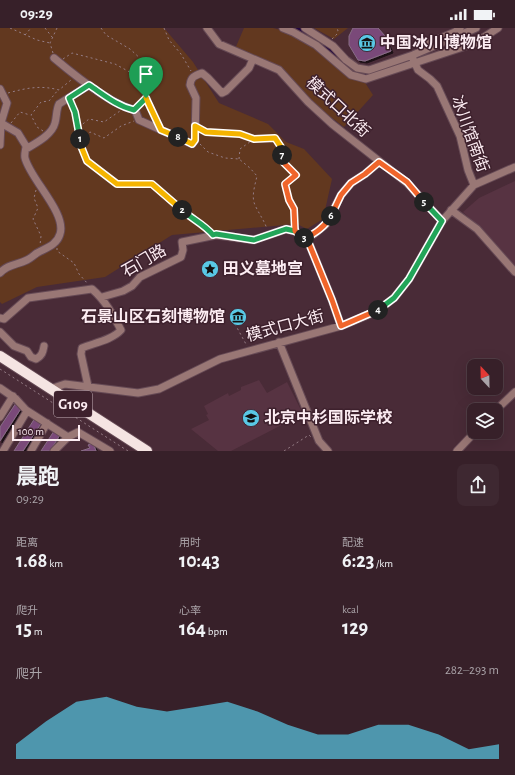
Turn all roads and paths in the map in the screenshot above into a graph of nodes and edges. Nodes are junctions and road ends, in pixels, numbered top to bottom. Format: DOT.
graph roads {
  1 [pos="10,28"];
  2 [pos="31,28"];
  3 [pos="44,28"];
  4 [pos="57,28"];
  5 [pos="101,28"];
  6 [pos="164,28"];
  7 [pos="207,28"];
  8 [pos="283,28"];
  9 [pos="305,28"];
  10 [pos="336,28"];
  11 [pos="460,28"];
  12 [pos="476,28"];
  13 [pos="498,28"];
  14 [pos="26,35"];
  15 [pos="53,38"];
  16 [pos="329,42"];
  17 [pos="50,43"];
  18 [pos="412,55"];
  19 [pos="56,59"];
  20 [pos="253,59"];
  21 [pos="414,63"];
  22 [pos="76,75"];
  23 [pos="194,76"];
  24 [pos="149,82"];
  25 [pos="89,85"];
  26 [pos="59,90"];
  27 [pos="2,92"];
  28 [pos="69,98"];
  29 [pos="146,98"];
  30 [pos="125,108"];
  31 [pos="134,110"];
  32 [pos="31,115"];
  33 [pos="139,120"];
  34 [pos="1,123"];
  35 [pos="195,126"];
  36 [pos="9,127"];
  37 [pos="78,127"];
  38 [pos="161,130"];
  39 [pos="47,134"];
  40 [pos="80,138"];
  41 [pos="254,139"];
  42 [pos="195,140"];
  43 [pos="0,145"];
  44 [pos="26,149"];
  45 [pos="239,158"];
  46 [pos="379,162"];
  47 [pos="515,167"];
  48 [pos="38,183"];
  49 [pos="474,185"];
  50 [pos="451,210"];
  51 [pos="442,221"];
  52 [pos="295,231"];
  53 [pos="213,235"];
  54 [pos="270,235"];
  55 [pos="305,239"];
  56 [pos="56,242"];
  57 [pos="40,251"];
  58 [pos="515,272"];
  59 [pos="0,274"];
  60 [pos="92,289"];
  61 [pos="102,297"];
  62 [pos="0,318"];
  63 [pos="235,324"];
  64 [pos="341,326"];
  65 [pos="0,332"];
  66 [pos="279,342"];
  67 [pos="44,346"];
  68 [pos="250,350"];
  69 [pos="0,356"];
  70 [pos="0,363"];
  71 [pos="0,369"];
  72 [pos="88,386"];
  73 [pos="0,388"];
  74 [pos="50,389"];
  75 [pos="515,392"];
  76 [pos="13,396"];
  77 [pos="503,403"];
  78 [pos="27,411"];
  79 [pos="0,417"];
  80 [pos="47,423"];
  81 [pos="68,436"];
  82 [pos="468,439"];
  83 [pos="319,441"];
  84 [pos="458,450"];
  85 [pos="3,451"];
  86 [pos="31,451"];
  87 [pos="54,451"];
  88 [pos="110,451"];
  89 [pos="128,451"];
  90 [pos="136,451"];
  91 [pos="147,451"];
  92 [pos="284,451"];
  93 [pos="328,451"];
  1 -- 14 [label="path"];
  2 -- 14 [label="path"];
  3 -- 15 [label="path"];
  4 -- 15 [label="path"];
  5 -- 24 [label="path"];
  6 -- 23 [label="path"];
  7 -- 20 [label="street, 模式口北街"];
  8 -- 21 [label="street"];
  9 -- 16 [label="street"];
  10 -- 16 [label="path"];
  11 -- 18 [label="street"];
  12 -- 18 [label="street"];
  13 -- 21 [label="street"];
  14 -- 17 [label="path"];
  15 -- 17 [label="path"];
  16 -- 18 [label="street"];
  17 -- 19 [label="path"];
  18 -- 21 [label="street, 冰川馆南街"];
  19 -- 22 [label="street"];
  19 -- 24 [label="path"];
  20 -- 23 [label="street"];
  20 -- 46 [label="street, 模式口北街"];
  21 -- 49 [label="street, 冰川馆南街"];
  22 -- 25 [label="street"];
  22 -- 26 [label="path"];
  23 -- 35 [label="street"];
  24 -- 29 [label="path"];
  25 -- 28 [label="street"];
  25 -- 30 [label="street"];
  26 -- 27 [label="path"];
  26 -- 32 [label="path"];
  27 -- 34 [label="street"];
  28 -- 37 [label="path"];
  28 -- 39 [label="street"];
  29 -- 31 [label="path"];
  29 -- 38 [label="path"];
  30 -- 31 [label="street"];
  30 -- 37 [label="path"];
  31 -- 33 [label="street"];
  32 -- 36 [label="path"];
  32 -- 39 [label="path"];
  33 -- 38 [label="street"];
  33 -- 40 [label="path"];
  34 -- 36 [label="street"];
  34 -- 43 [label="street"];
  35 -- 41 [label="path"];
  35 -- 42 [label="street"];
  36 -- 44 [label="street"];
  37 -- 40 [label="path"];
  38 -- 42 [label="street"];
  39 -- 44 [label="street"];
  40 -- 53 [label="path"];
  41 -- 45 [label="path"];
  41 -- 52 [label="path"];
  42 -- 45 [label="path"];
  44 -- 48 [label="street"];
  45 -- 54 [label="path"];
  46 -- 51 [label="street, 模式口北街"];
  46 -- 55 [label="street"];
  47 -- 49 [label="street, 模式口大街"];
  48 -- 56 [label="street"];
  48 -- 57 [label="path"];
  49 -- 50 [label="street, 模式口大街"];
  50 -- 51 [label="street, 模式口大街"];
  50 -- 58 [label="street"];
  51 -- 64 [label="street, 模式口大街"];
  52 -- 54 [label="street, 石门路"];
  52 -- 55 [label="street"];
  53 -- 54 [label="street, 石门路"];
  53 -- 61 [label="street, 石门路"];
  55 -- 64 [label="street"];
  56 -- 57 [label="street"];
  56 -- 60 [label="path"];
  57 -- 59 [label="street"];
  60 -- 61 [label="street"];
  60 -- 62 [label="street"];
  61 -- 72 [label="street"];
  63 -- 68 [label="path"];
  64 -- 66 [label="street, 模式口大街"];
  65 -- 67 [label="street"];
  66 -- 68 [label="street, 模式口大街"];
  66 -- 83 [label="street"];
  68 -- 72 [label="street, 模式口大街"];
  69 -- 74 [label="highway, G109"];
  70 -- 90 [label="highway, G109"];
  71 -- 89 [label="path"];
  72 -- 74 [label="street, 模式口大街"];
  73 -- 76 [label="street"];
  74 -- 91 [label="highway, G109"];
  75 -- 77 [label="street"];
  76 -- 78 [label="street"];
  76 -- 79 [label="street"];
  78 -- 80 [label="street"];
  78 -- 85 [label="street"];
  80 -- 81 [label="street"];
  80 -- 86 [label="street"];
  81 -- 87 [label="street"];
  81 -- 88 [label="street"];
  82 -- 84 [label="street"];
  83 -- 92 [label="path"];
  83 -- 93 [label="street"];
}
